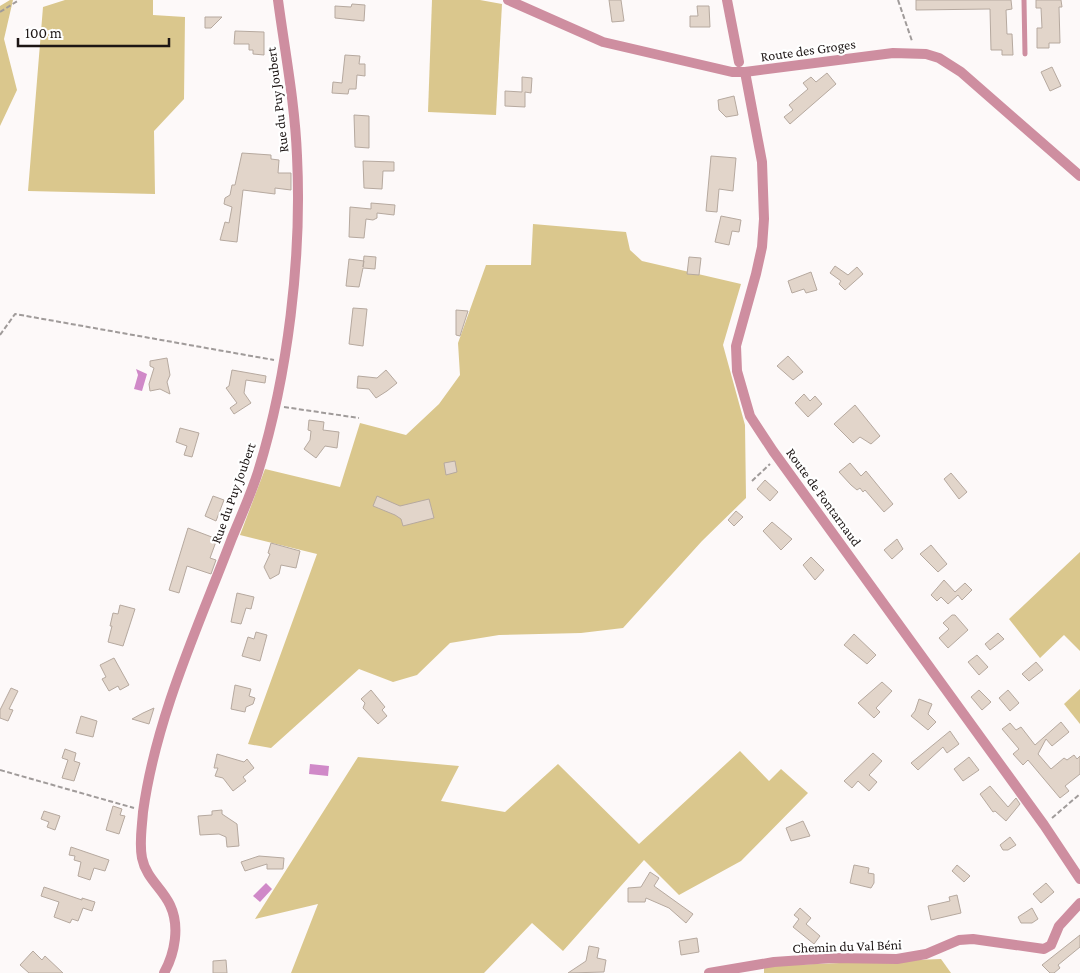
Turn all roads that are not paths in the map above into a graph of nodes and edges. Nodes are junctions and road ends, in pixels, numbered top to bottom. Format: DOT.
graph roads {
  1 [pos="278,0"];
  2 [pos="727,0"];
  3 [pos="1024,0"];
  4 [pos="512,1"];
  5 [pos="1025,54"];
  6 [pos="738,62"];
  7 [pos="745,72"];
  8 [pos="1080,176"];
  9 [pos="1080,880"];
  10 [pos="1080,903"];
  11 [pos="164,973"];
  12 [pos="709,973"];
  1 -- 11 [label="street, Rue du Puy Joubert"];
  2 -- 6 [label="street"];
  3 -- 5 [label="lane"];
  4 -- 7 [label="street, Route des Groges"];
  7 -- 8 [label="street, Route des Groges"];
  7 -- 9 [label="street, Route de Fontarnaud"];
  10 -- 12 [label="street, Chemin du Val Béni"];
}
